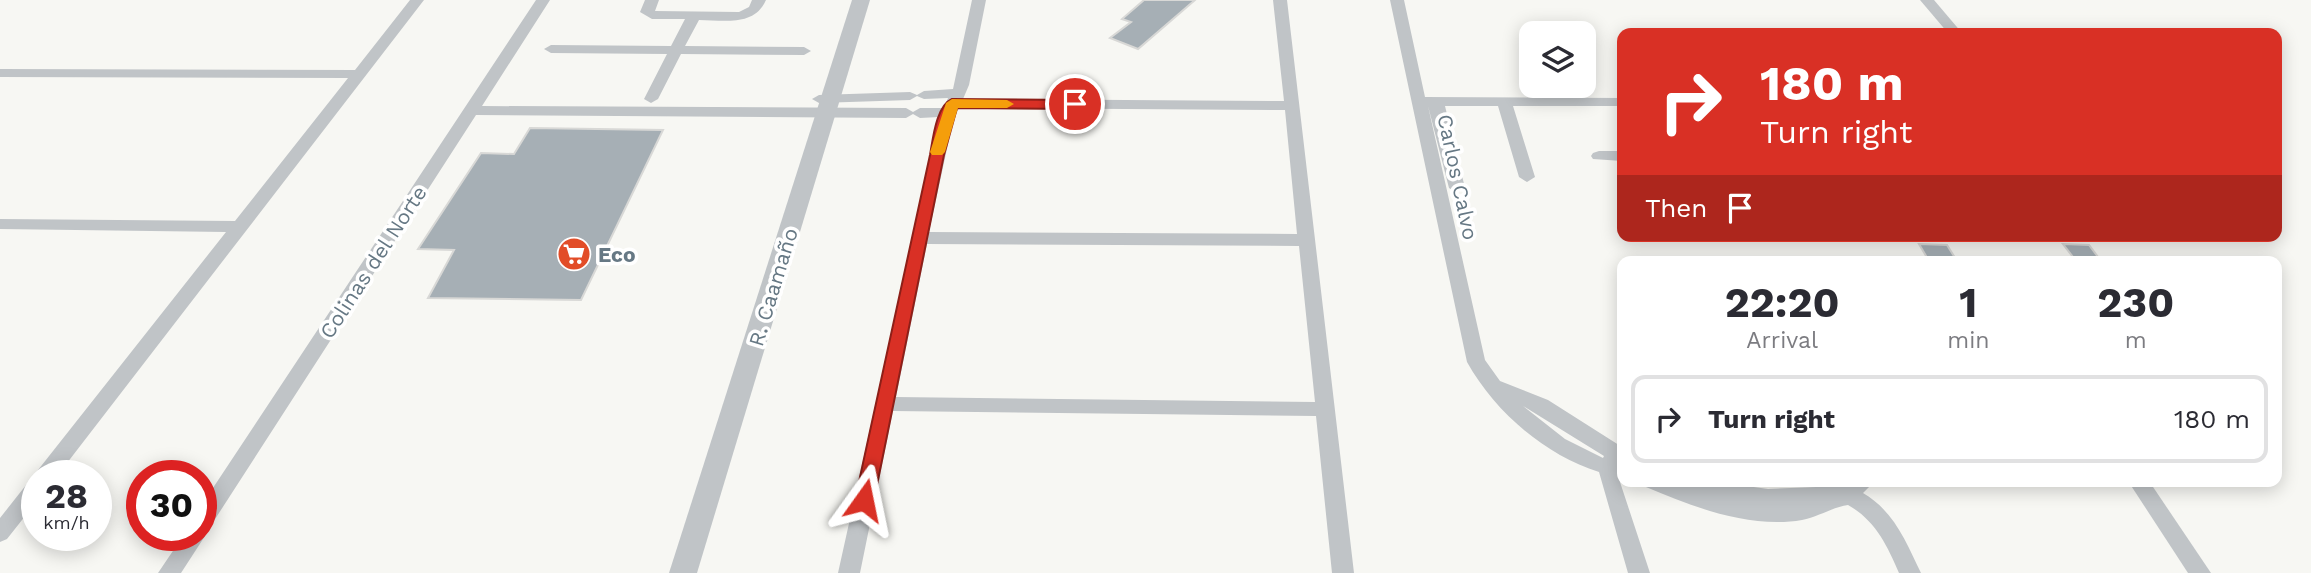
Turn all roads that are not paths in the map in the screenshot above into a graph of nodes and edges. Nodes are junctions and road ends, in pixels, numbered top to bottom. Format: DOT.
graph roads {
  1 [pos="418,0"];
  2 [pos="543,0"];
  3 [pos="653,0"];
  4 [pos="759,0"];
  5 [pos="861,0"];
  6 [pos="979,0"];
  7 [pos="1280,0"];
  8 [pos="1397,0"];
  9 [pos="1927,0"];
  10 [pos="694,15"];
  11 [pos="1951,28"];
  12 [pos="677,49"];
  13 [pos="551,50"];
  14 [pos="804,51"];
  15 [pos="0,74"];
  16 [pos="360,74"];
  17 [pos="651,99"];
  18 [pos="1428,102"];
  19 [pos="1504,102"];
  20 [pos="1617,102"];
  21 [pos="953,103"];
  22 [pos="476,104"];
  23 [pos="830,104"];
  24 [pos="1292,106"];
  25 [pos="1599,156"];
  26 [pos="1617,156"];
  27 [pos="1527,177"];
  28 [pos="1457,188"];
  29 [pos="0,225"];
  30 [pos="240,227"];
  31 [pos="919,238"];
  32 [pos="1305,240"];
  33 [pos="885,404"];
  34 [pos="1325,409"];
  35 [pos="58,460"];
  36 [pos="1617,463"];
  37 [pos="1669,487"];
  38 [pos="1704,487"];
  39 [pos="1856,487"];
  40 [pos="2142,487"];
  41 [pos="1846,493"];
  42 [pos="217,500"];
  43 [pos="9,509"];
  44 [pos="0,533"];
  45 [pos="184,551"];
  46 [pos="169,573"];
  47 [pos="683,573"];
  48 [pos="849,573"];
  49 [pos="1343,573"];
  50 [pos="1639,573"];
  51 [pos="1910,573"];
  52 [pos="2200,573"];
  1 -- 16 [label="street"];
  2 -- 22 [label="street, Colinas del Norte"];
  3 -- 10 [label="street"];
  4 -- 10 [label="street"];
  5 -- 23 [label="street, R. Caamaño"];
  6 -- 21 [label="street"];
  7 -- 24 [label="street"];
  8 -- 18 [label="street, Carlos Calvo"];
  9 -- 11 [label="street"];
  10 -- 12 [label="street"];
  12 -- 13 [label="street"];
  12 -- 14 [label="street"];
  12 -- 17 [label="street"];
  15 -- 16 [label="street"];
  16 -- 30 [label="street"];
  17 -- 22 [label="street"];
  17 -- 23 [label="street"];
  18 -- 19 [label="street"];
  18 -- 28 [label="street"];
  18 -- 36 [label="street, Carlos Calvo"];
  19 -- 20 [label="street"];
  19 -- 27 [label="street"];
  21 -- 23 [label="street"];
  21 -- 23 [label="street"];
  21 -- 24 [label="street"];
  21 -- 31 [label="street"];
  22 -- 23 [label="street"];
  22 -- 42 [label="street, Colinas del Norte"];
  23 -- 47 [label="street, R. Caamaño"];
  24 -- 32 [label="street"];
  25 -- 26 [label="street"];
  29 -- 30 [label="street"];
  30 -- 35 [label="street"];
  31 -- 32 [label="street"];
  31 -- 33 [label="street"];
  32 -- 34 [label="street"];
  33 -- 34 [label="street"];
  33 -- 48 [label="street"];
  34 -- 49 [label="street"];
  36 -- 50 [label="street"];
  37 -- 41 [label="street"];
  38 -- 41 [label="street"];
  39 -- 41 [label="street"];
  40 -- 52 [label="street"];
  41 -- 51 [label="street"];
  43 -- 44 [label="street"];
  45 -- 46 [label="street"];
}
